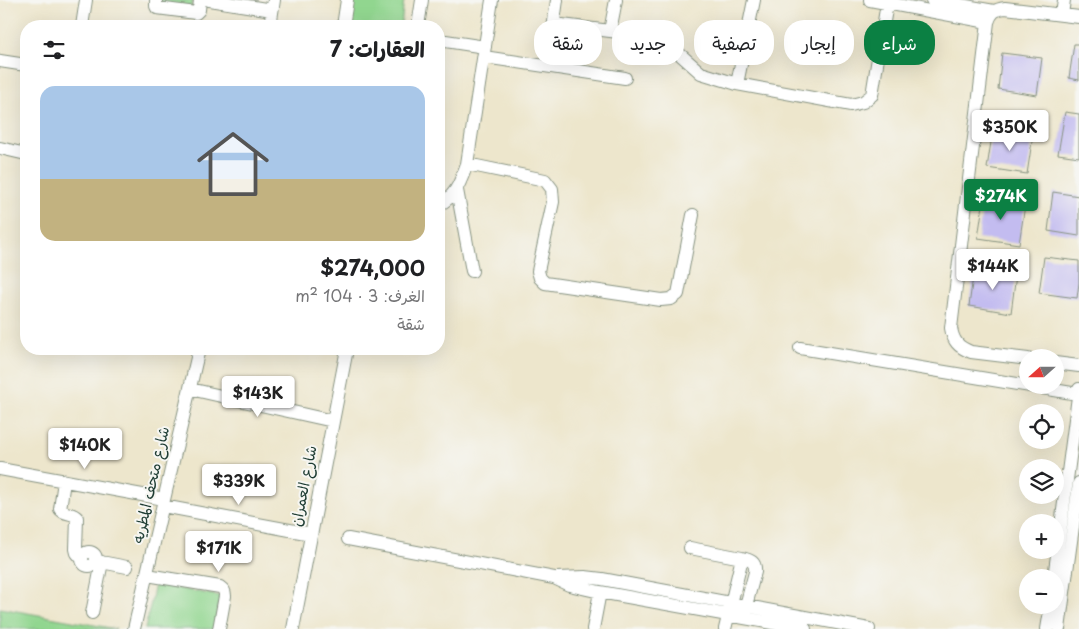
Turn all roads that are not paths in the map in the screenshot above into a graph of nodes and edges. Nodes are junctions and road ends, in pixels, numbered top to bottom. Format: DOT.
graph roads {
  1 [pos="86,0"];
  2 [pos="156,0"];
  3 [pos="200,0"];
  4 [pos="209,0"];
  5 [pos="347,0"];
  6 [pos="422,0"];
  7 [pos="492,0"];
  8 [pos="557,0"];
  9 [pos="616,0"];
  10 [pos="754,0"];
  11 [pos="870,0"];
  12 [pos="932,0"];
  13 [pos="1064,0"];
  14 [pos="887,3"];
  15 [pos="273,5"];
  16 [pos="991,16"];
  17 [pos="1062,16"];
  18 [pos="1079,17"];
  19 [pos="83,20"];
  20 [pos="271,20"];
  21 [pos="344,20"];
  22 [pos="419,20"];
  23 [pos="554,20"];
  24 [pos="602,30"];
  25 [pos="610,31"];
  26 [pos="445,42"];
  27 [pos="484,52"];
  28 [pos="0,61"];
  29 [pos="20,64"];
  30 [pos="625,78"];
  31 [pos="737,84"];
  32 [pos="0,148"];
  33 [pos="20,153"];
  34 [pos="467,164"];
  35 [pos="457,190"];
  36 [pos="445,202"];
  37 [pos="693,215"];
  38 [pos="472,271"];
  39 [pos="800,348"];
  40 [pos="198,355"];
  41 [pos="347,355"];
  42 [pos="1019,358"];
  43 [pos="1064,364"];
  44 [pos="1079,366"];
  45 [pos="190,389"];
  46 [pos="1079,391"];
  47 [pos="333,420"];
  48 [pos="0,469"];
  49 [pos="64,481"];
  50 [pos="1079,483"];
  51 [pos="164,502"];
  52 [pos="311,534"];
  53 [pos="348,539"];
  54 [pos="690,548"];
  55 [pos="742,558"];
  56 [pos="99,562"];
  57 [pos="127,567"];
  58 [pos="1055,569"];
  59 [pos="147,575"];
  60 [pos="554,578"];
  61 [pos="600,592"];
  62 [pos="731,602"];
  63 [pos="745,612"];
  64 [pos="92,613"];
  65 [pos="1050,614"];
  66 [pos="728,615"];
  67 [pos="134,629"];
  68 [pos="219,629"];
  69 [pos="293,629"];
  70 [pos="593,629"];
  71 [pos="725,629"];
  72 [pos="805,629"];
  73 [pos="869,629"];
  74 [pos="1048,629"];
  75 [pos="1059,629"];
  1 -- 19 [label="street"];
  2 -- 3 [label="street"];
  4 -- 15 [label="street"];
  5 -- 21 [label="street"];
  6 -- 22 [label="street"];
  7 -- 27 [label="street"];
  8 -- 23 [label="street"];
  9 -- 25 [label="street"];
  10 -- 31 [label="street"];
  11 -- 14 [label="street"];
  12 -- 16 [label="street"];
  13 -- 17 [label="street"];
  14 -- 16 [label="street"];
  14 -- 31 [label="street"];
  15 -- 20 [label="street"];
  16 -- 17 [label="street"];
  16 -- 42 [label="street"];
  17 -- 18 [label="street"];
  24 -- 25 [label="street"];
  25 -- 31 [label="street"];
  26 -- 27 [label="street"];
  27 -- 30 [label="street"];
  27 -- 34 [label="street"];
  28 -- 29 [label="street"];
  32 -- 33 [label="street"];
  34 -- 35 [label="street"];
  34 -- 37 [label="street"];
  35 -- 36 [label="street"];
  35 -- 38 [label="street"];
  39 -- 46 [label="street"];
  40 -- 45 [label="street, شارع متحف المطريه"];
  41 -- 47 [label="street, شارع العمران"];
  43 -- 44 [label="street"];
  45 -- 47 [label="street"];
  45 -- 51 [label="street, شارع متحف المطريه"];
  46 -- 58 [label="street"];
  47 -- 52 [label="street, شارع العمران"];
  48 -- 49 [label="street"];
  49 -- 51 [label="street"];
  49 -- 56 [label="street"];
  50 -- 75 [label="street"];
  51 -- 52 [label="street"];
  51 -- 59 [label="street, شارع متحف المطريه"];
  52 -- 69 [label="street, شارع العمران"];
  53 -- 60 [label="street"];
  54 -- 55 [label="street"];
  55 -- 62 [label="street"];
  55 -- 63 [label="street"];
  56 -- 57 [label="street"];
  56 -- 64 [label="street"];
  59 -- 67 [label="street, شارع متحف المطريه"];
  59 -- 68 [label="street"];
  60 -- 61 [label="street"];
  60 -- 62 [label="street"];
  61 -- 66 [label="street"];
  61 -- 70 [label="street"];
  62 -- 63 [label="street"];
  62 -- 66 [label="street"];
  63 -- 66 [label="street"];
  63 -- 72 [label="street"];
  63 -- 73 [label="street"];
  65 -- 74 [label="street"];
  66 -- 71 [label="street"];
}
